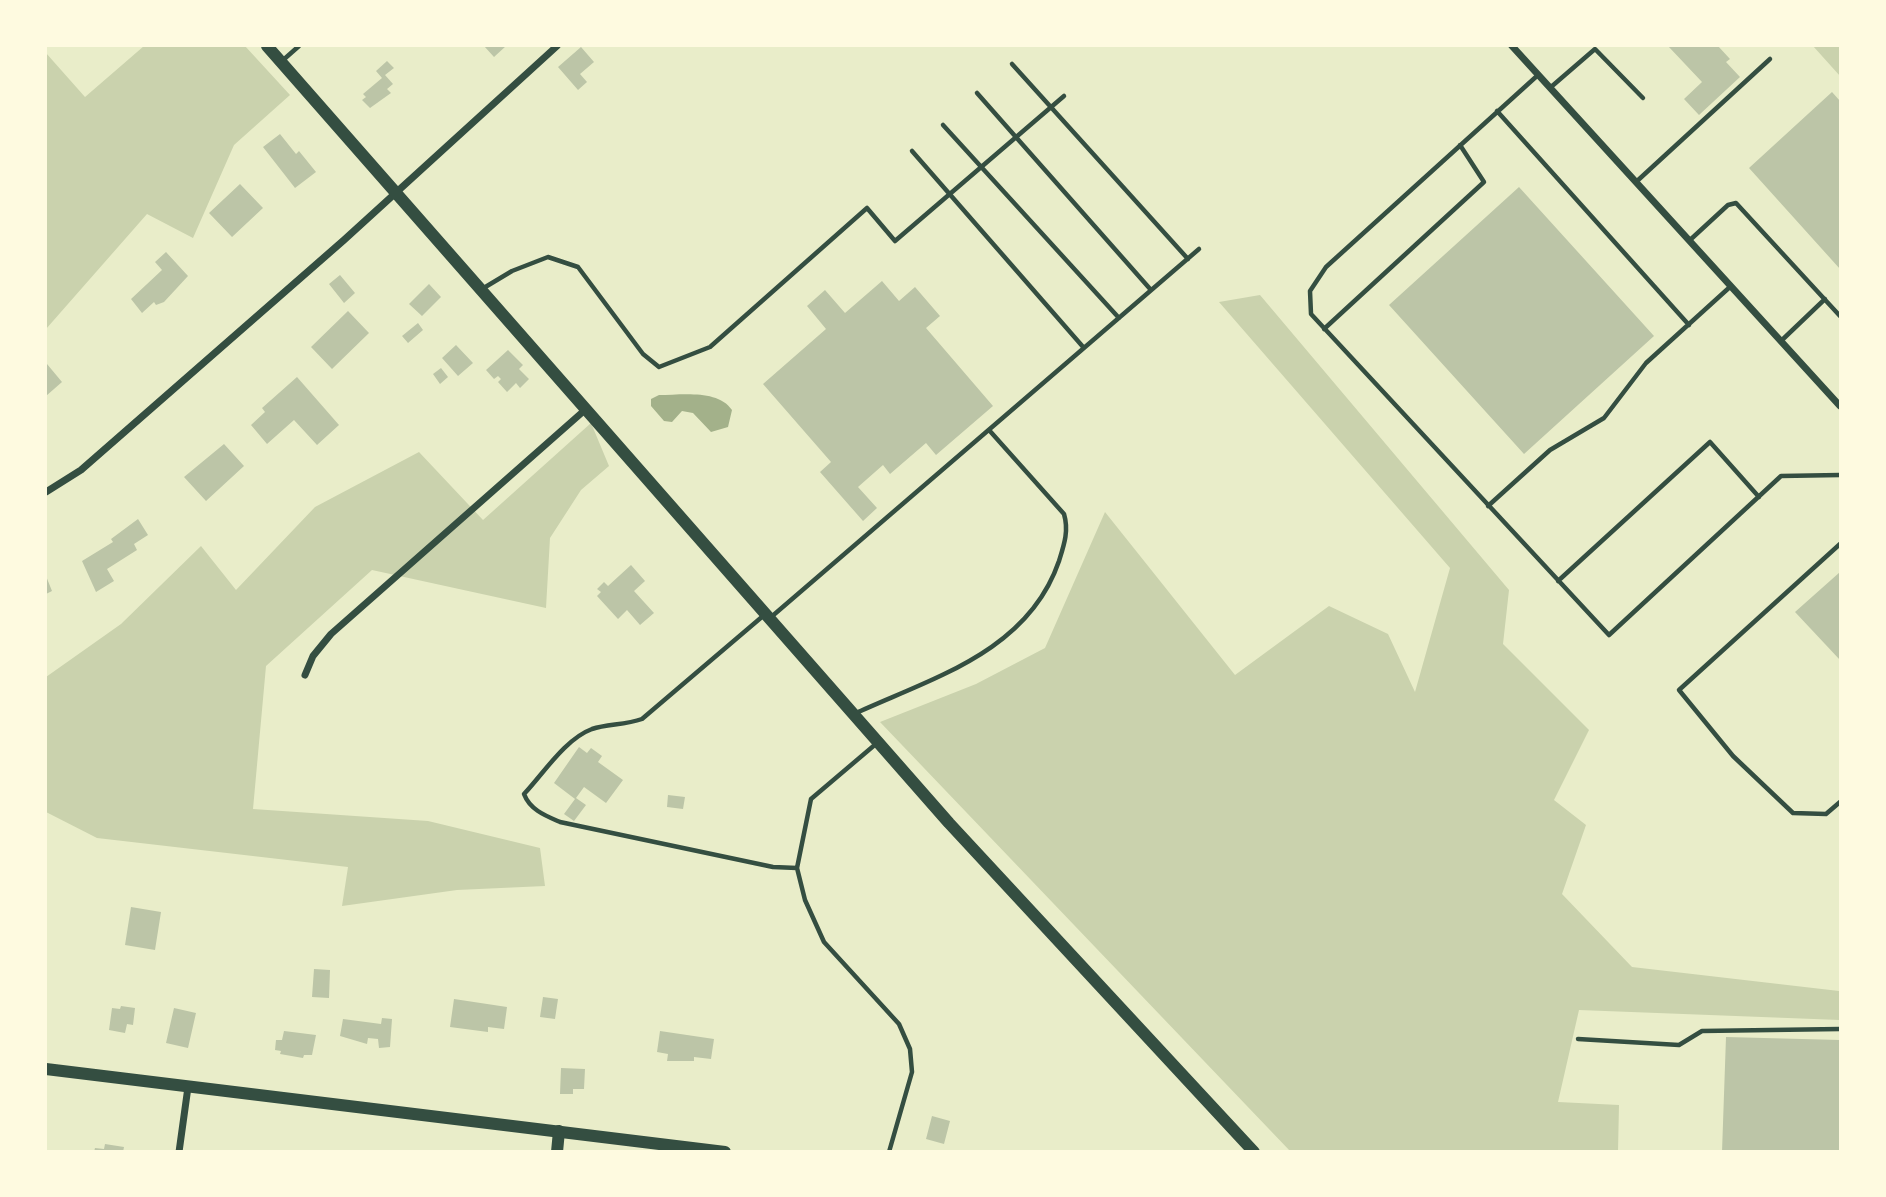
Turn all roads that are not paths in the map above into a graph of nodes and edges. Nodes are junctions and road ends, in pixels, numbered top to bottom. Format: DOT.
graph roads {
  1 [pos="267,46"];
  2 [pos="299,46"];
  3 [pos="557,46"];
  4 [pos="1512,46"];
  5 [pos="1594,47"];
  6 [pos="1770,59"];
  7 [pos="282,62"];
  8 [pos="1012,64"];
  9 [pos="1539,74"];
  10 [pos="1550,87"];
  11 [pos="977,93"];
  12 [pos="1064,96"];
  13 [pos="1643,98"];
  14 [pos="1051,107"];
  15 [pos="1497,111"];
  16 [pos="943,125"];
  17 [pos="1016,137"];
  18 [pos="1460,145"];
  19 [pos="912,151"];
  20 [pos="981,167"];
  21 [pos="1636,181"];
  22 [pos="397,192"];
  23 [pos="948,195"];
  24 [pos="1690,240"];
  25 [pos="1199,249"];
  26 [pos="1188,259"];
  27 [pos="1731,286"];
  28 [pos="481,289"];
  29 [pos="1151,290"];
  30 [pos="1825,299"];
  31 [pos="1840,316"];
  32 [pos="1119,318"];
  33 [pos="1689,325"];
  34 [pos="1324,329"];
  35 [pos="1781,341"];
  36 [pos="1084,348"];
  37 [pos="1840,406"];
  38 [pos="586,409"];
  39 [pos="989,430"];
  40 [pos="1840,475"];
  41 [pos="46,492"];
  42 [pos="1759,497"];
  43 [pos="1488,506"];
  44 [pos="1840,544"];
  45 [pos="1558,582"];
  46 [pos="767,616"];
  47 [pos="305,675"];
  48 [pos="853,714"];
  49 [pos="877,742"];
  50 [pos="1840,802"];
  51 [pos="797,869"];
  52 [pos="1840,1029"];
  53 [pos="1578,1039"];
  54 [pos="46,1069"];
  55 [pos="188,1087"];
  56 [pos="559,1131"];
  57 [pos="179,1152"];
  58 [pos="557,1152"];
  59 [pos="725,1152"];
  60 [pos="889,1152"];
  61 [pos="1254,1152"];
  1 -- 7 [label="street"];
  2 -- 7 [label="lane"];
  3 -- 22 [label="street"];
  4 -- 9 [label="street"];
  5 -- 10 [label="lane"];
  5 -- 13 [label="lane"];
  6 -- 21 [label="lane"];
  7 -- 22 [label="street"];
  8 -- 14 [label="lane"];
  9 -- 10 [label="street"];
  9 -- 15 [label="lane"];
  10 -- 21 [label="street"];
  11 -- 17 [label="lane"];
  12 -- 14 [label="lane"];
  14 -- 17 [label="lane"];
  14 -- 26 [label="lane"];
  15 -- 18 [label="lane"];
  15 -- 33 [label="lane"];
  16 -- 20 [label="lane"];
  17 -- 20 [label="lane"];
  17 -- 29 [label="lane"];
  18 -- 34 [label="lane"];
  18 -- 34 [label="lane"];
  19 -- 23 [label="lane"];
  20 -- 23 [label="lane"];
  20 -- 32 [label="lane"];
  21 -- 24 [label="street"];
  22 -- 28 [label="street"];
  22 -- 41 [label="street"];
  23 -- 28 [label="lane"];
  23 -- 36 [label="lane"];
  24 -- 27 [label="street"];
  24 -- 30 [label="lane"];
  25 -- 26 [label="lane"];
  26 -- 29 [label="lane"];
  27 -- 33 [label="lane"];
  27 -- 35 [label="street"];
  28 -- 38 [label="street"];
  29 -- 32 [label="lane"];
  30 -- 31 [label="lane"];
  30 -- 35 [label="lane"];
  32 -- 36 [label="lane"];
  33 -- 43 [label="lane"];
  34 -- 43 [label="lane"];
  35 -- 37 [label="street"];
  36 -- 39 [label="lane"];
  38 -- 46 [label="street"];
  38 -- 47 [label="street"];
  39 -- 46 [label="lane"];
  39 -- 48 [label="lane"];
  40 -- 42 [label="lane"];
  42 -- 45 [label="lane"];
  42 -- 45 [label="lane"];
  43 -- 45 [label="lane"];
  44 -- 50 [label="lane"];
  46 -- 48 [label="street"];
  46 -- 51 [label="lane"];
  48 -- 49 [label="street"];
  49 -- 51 [label="lane"];
  49 -- 61 [label="street"];
  51 -- 60 [label="lane"];
  52 -- 53 [label="lane"];
  54 -- 55 [label="street"];
  55 -- 56 [label="street"];
  55 -- 57 [label="street"];
  56 -- 58 [label="street"];
  56 -- 59 [label="street"];
}
